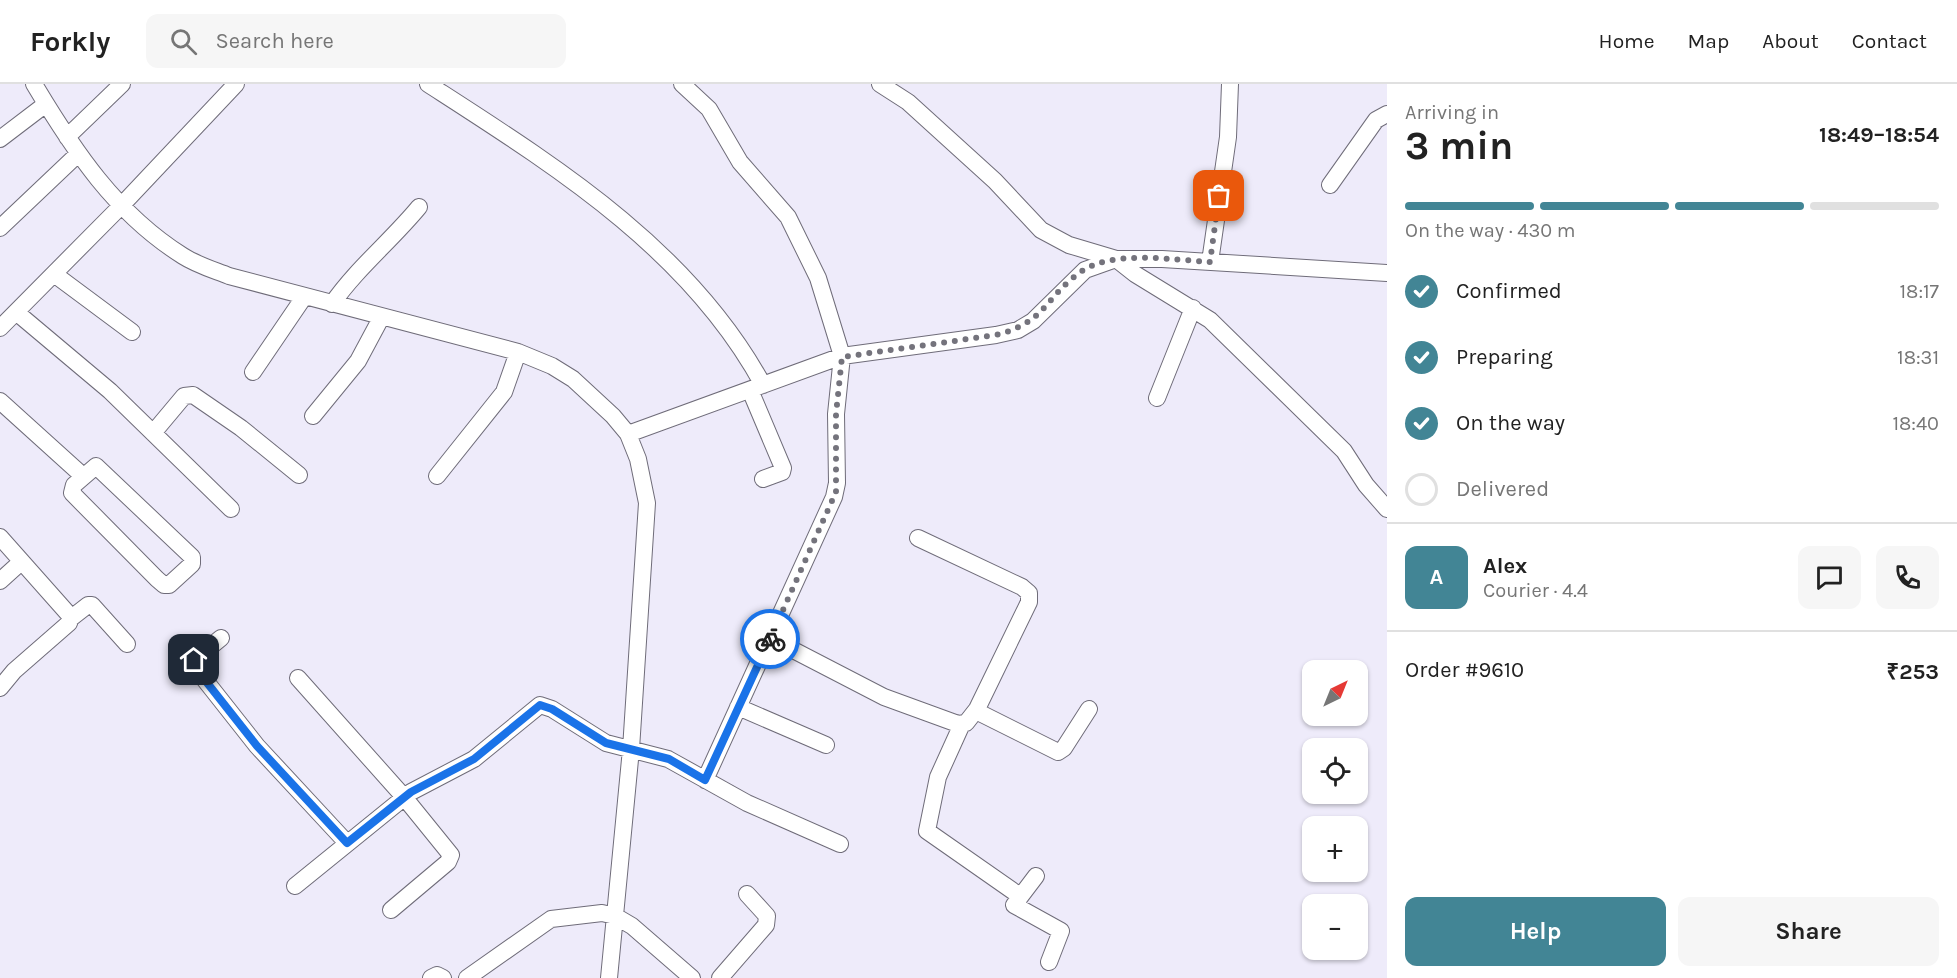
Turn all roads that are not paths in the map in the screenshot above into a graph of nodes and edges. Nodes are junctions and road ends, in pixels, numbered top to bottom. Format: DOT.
graph roads {
  1 [pos="34,84"];
  2 [pos="122,84"];
  3 [pos="236,84"];
  4 [pos="429,84"];
  5 [pos="682,84"];
  6 [pos="880,84"];
  7 [pos="1230,84"];
  8 [pos="40,108"];
  9 [pos="1387,114"];
  10 [pos="67,137"];
  11 [pos="0,139"];
  12 [pos="71,160"];
  13 [pos="1330,185"];
  14 [pos="419,207"];
  15 [pos="112,215"];
  16 [pos="0,228"];
  17 [pos="1116,259"];
  18 [pos="1210,262"];
  19 [pos="1387,273"];
  20 [pos="54,274"];
  21 [pos="332,304"];
  22 [pos="300,305"];
  23 [pos="1192,308"];
  24 [pos="16,312"];
  25 [pos="378,326"];
  26 [pos="0,328"];
  27 [pos="132,332"];
  28 [pos="842,357"];
  29 [pos="516,361"];
  30 [pos="254,372"];
  31 [pos="757,388"];
  32 [pos="1157,398"];
  33 [pos="0,401"];
  34 [pos="313,416"];
  35 [pos="153,433"];
  36 [pos="628,434"];
  37 [pos="299,475"];
  38 [pos="83,476"];
  39 [pos="437,476"];
  40 [pos="763,479"];
  41 [pos="1387,508"];
  42 [pos="231,509"];
  43 [pos="0,537"];
  44 [pos="918,538"];
  45 [pos="21,562"];
  46 [pos="0,580"];
  47 [pos="70,619"];
  48 [pos="221,638"];
  49 [pos="770,638"];
  50 [pos="127,644"];
  51 [pos="298,678"];
  52 [pos="0,688"];
  53 [pos="738,707"];
  54 [pos="1089,709"];
  55 [pos="976,711"];
  56 [pos="962,724"];
  57 [pos="826,745"];
  58 [pos="624,747"];
  59 [pos="705,780"];
  60 [pos="404,797"];
  61 [pos="347,843"];
  62 [pos="840,844"];
  63 [pos="1036,876"];
  64 [pos="295,886"];
  65 [pos="747,894"];
  66 [pos="1020,896"];
  67 [pos="391,910"];
  68 [pos="608,915"];
  69 [pos="1049,962"];
  70 [pos="431,978"];
  71 [pos="443,978"];
  72 [pos="467,978"];
  73 [pos="609,978"];
  74 [pos="692,978"];
  75 [pos="720,978"];
  1 -- 8 [label="street"];
  2 -- 10 [label="street"];
  3 -- 15 [label="street"];
  4 -- 31 [label="street"];
  5 -- 28 [label="street"];
  6 -- 17 [label="street"];
  7 -- 18 [label="street"];
  8 -- 10 [label="street"];
  8 -- 11 [label="street"];
  9 -- 13 [label="street"];
  10 -- 12 [label="street"];
  12 -- 15 [label="street"];
  12 -- 16 [label="street"];
  14 -- 21 [label="street"];
  15 -- 20 [label="street"];
  15 -- 22 [label="street"];
  17 -- 18 [label="street"];
  17 -- 23 [label="street"];
  17 -- 28 [label="street"];
  18 -- 19 [label="street"];
  20 -- 24 [label="street"];
  20 -- 27 [label="street"];
  21 -- 22 [label="street"];
  21 -- 25 [label="street"];
  22 -- 30 [label="street"];
  23 -- 32 [label="street"];
  23 -- 41 [label="street"];
  24 -- 26 [label="street"];
  24 -- 35 [label="street"];
  25 -- 29 [label="street"];
  25 -- 34 [label="street"];
  28 -- 31 [label="street"];
  28 -- 49 [label="street"];
  29 -- 36 [label="street"];
  29 -- 39 [label="street"];
  31 -- 36 [label="street"];
  31 -- 40 [label="street"];
  33 -- 38 [label="street"];
  35 -- 37 [label="street"];
  35 -- 42 [label="street"];
  36 -- 58 [label="street"];
  38 -- 38 [label="street"];
  43 -- 45 [label="street"];
  44 -- 55 [label="street"];
  45 -- 46 [label="street"];
  45 -- 47 [label="street"];
  47 -- 50 [label="street"];
  47 -- 52 [label="street"];
  48 -- 61 [label="street"];
  49 -- 53 [label="street"];
  49 -- 56 [label="street"];
  51 -- 60 [label="street"];
  53 -- 57 [label="street"];
  53 -- 59 [label="street"];
  54 -- 55 [label="street"];
  55 -- 56 [label="street"];
  56 -- 66 [label="street"];
  58 -- 59 [label="street"];
  58 -- 60 [label="street"];
  58 -- 68 [label="street"];
  59 -- 62 [label="street"];
  60 -- 61 [label="street"];
  60 -- 67 [label="street"];
  61 -- 64 [label="street"];
  63 -- 66 [label="street"];
  65 -- 75 [label="street"];
  66 -- 69 [label="street"];
  68 -- 72 [label="street"];
  68 -- 73 [label="street"];
  68 -- 74 [label="street"];
  70 -- 71 [label="street"];
}
